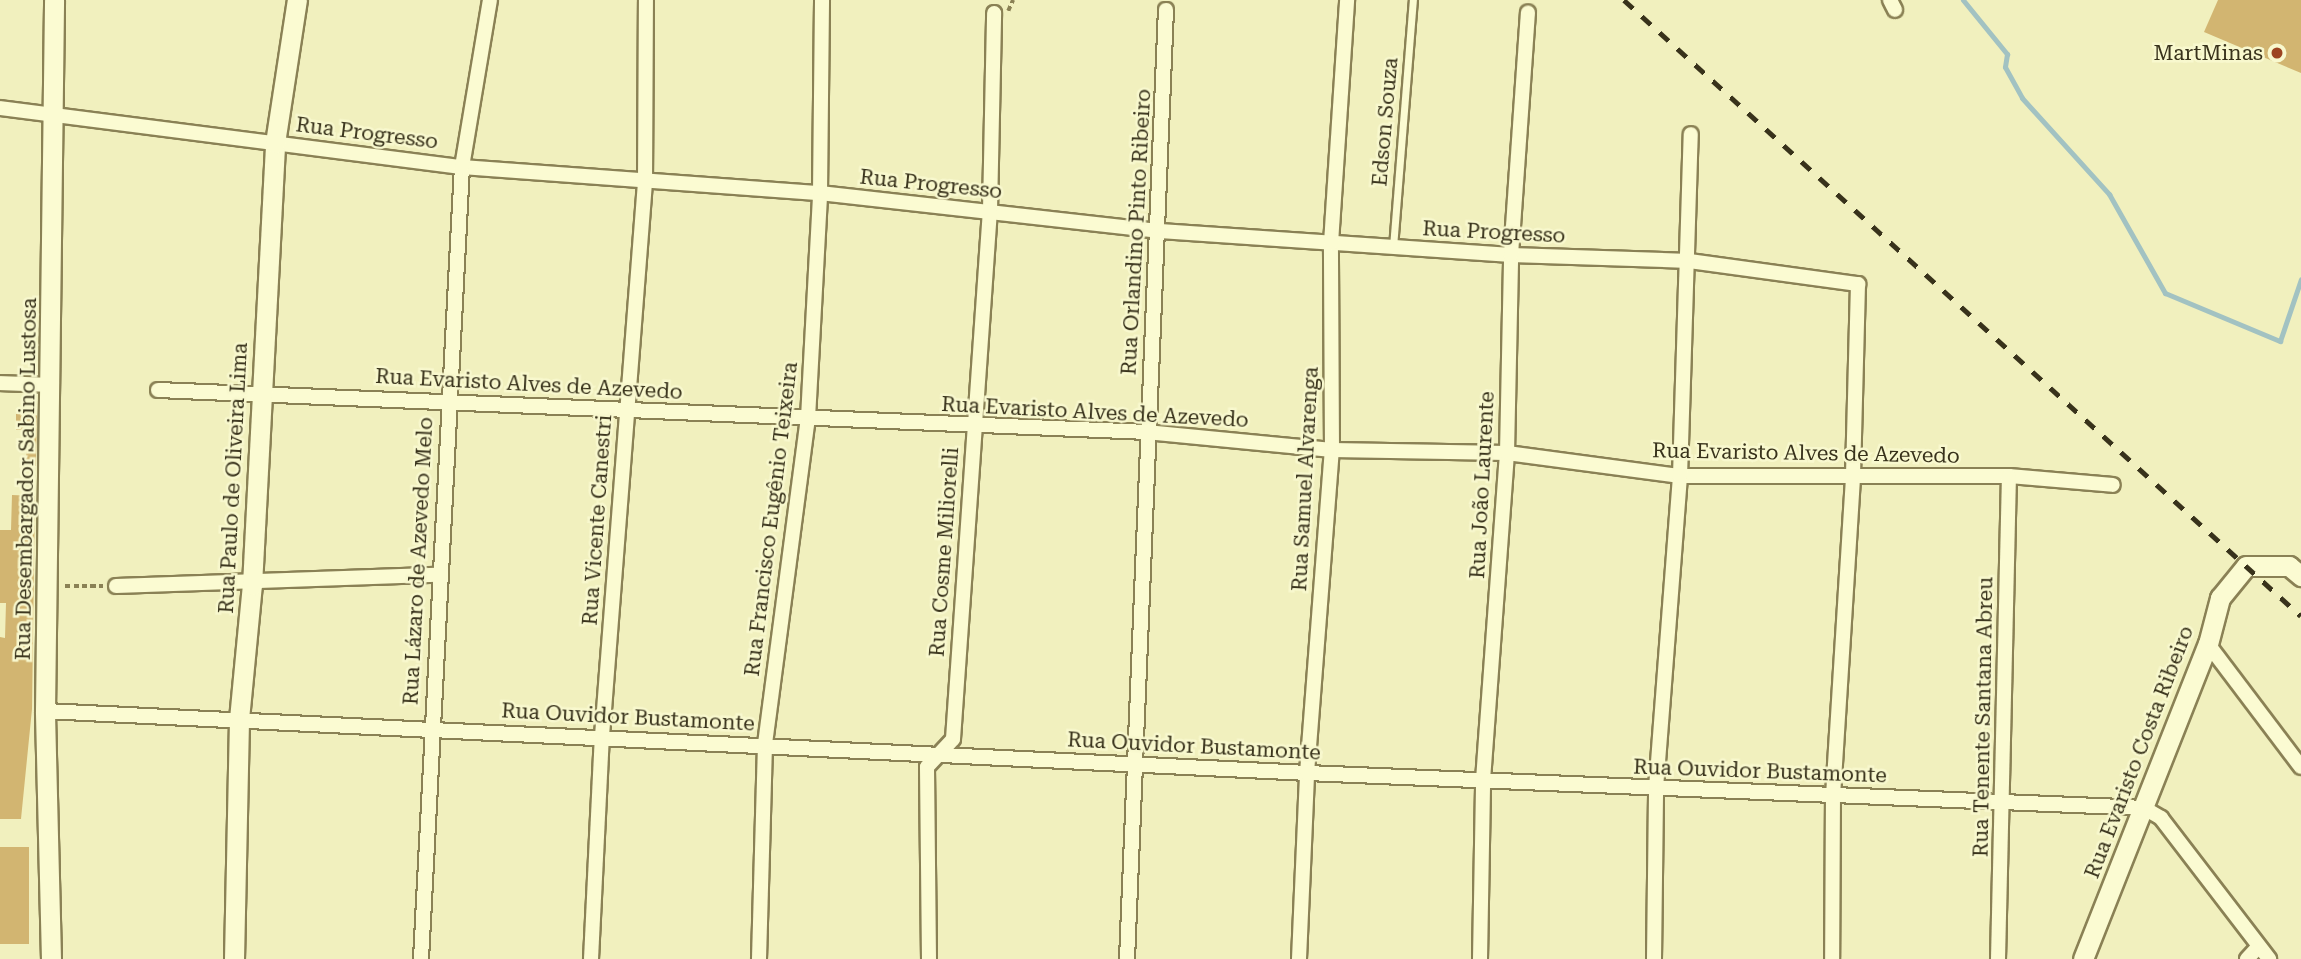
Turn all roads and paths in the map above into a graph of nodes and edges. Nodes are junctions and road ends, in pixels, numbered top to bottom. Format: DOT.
graph roads {
  1 [pos="54,0"];
  2 [pos="297,0"];
  3 [pos="490,0"];
  4 [pos="646,0"];
  5 [pos="822,0"];
  6 [pos="1348,0"];
  7 [pos="1413,0"];
  8 [pos="1166,10"];
  9 [pos="994,13"];
  10 [pos="1528,13"];
  11 [pos="0,108"];
  12 [pos="51,114"];
  13 [pos="1691,134"];
  14 [pos="275,142"];
  15 [pos="462,167"];
  16 [pos="645,181"];
  17 [pos="820,193"];
  18 [pos="989,210"];
  19 [pos="1160,231"];
  20 [pos="1331,243"];
  21 [pos="1393,247"];
  22 [pos="1511,255"];
  23 [pos="1689,261"];
  24 [pos="0,383"];
  25 [pos="52,386"];
  26 [pos="158,390"];
  27 [pos="259,394"];
  28 [pos="447,400"];
  29 [pos="627,410"];
  30 [pos="808,418"];
  31 [pos="974,426"];
  32 [pos="1146,432"];
  33 [pos="1332,450"];
  34 [pos="1507,453"];
  35 [pos="1680,476"];
  36 [pos="2008,477"];
  37 [pos="1853,478"];
  38 [pos="2113,485"];
  39 [pos="438,575"];
  40 [pos="2301,576"];
  41 [pos="252,585"];
  42 [pos="48,586"];
  43 [pos="116,586"];
  44 [pos="2208,644"];
  45 [pos="45,711"];
  46 [pos="239,719"];
  47 [pos="430,729"];
  48 [pos="602,736"];
  49 [pos="765,744"];
  50 [pos="939,754"];
  51 [pos="1137,763"];
  52 [pos="2301,767"];
  53 [pos="1307,773"];
  54 [pos="1483,780"];
  55 [pos="1656,788"];
  56 [pos="1833,793"];
  57 [pos="2004,804"];
  58 [pos="2144,808"];
  59 [pos="2258,947"];
  60 [pos="51,959"];
  61 [pos="234,959"];
  62 [pos="421,959"];
  63 [pos="591,959"];
  64 [pos="759,959"];
  65 [pos="929,959"];
  66 [pos="1127,959"];
  67 [pos="1299,959"];
  68 [pos="1480,959"];
  69 [pos="1654,959"];
  70 [pos="1832,959"];
  71 [pos="1998,959"];
  72 [pos="2083,959"];
  73 [pos="2247,959"];
  74 [pos="2269,959"];
  1 -- 12 [label="street, Rua Desembargador Sabino Lustosa"];
  2 -- 14 [label="street, Rua Paulo de Oliveira Lima"];
  3 -- 15 [label="street, Rua Lázaro de Azevedo Melo"];
  4 -- 16 [label="street, Rua Vicente Canestri"];
  5 -- 17 [label="street, Rua Francisco Eugênio Teixeira"];
  6 -- 20 [label="street, Rua Samuel Alvarenga"];
  7 -- 21 [label="lane, Edson Souza"];
  8 -- 19 [label="street, Rua Orlandino Pinto Ribeiro"];
  9 -- 18 [label="street, Rua Cosme Miliorelli"];
  10 -- 22 [label="street, Rua João Laurente"];
  11 -- 12 [label="street, Rua Progresso"];
  12 -- 14 [label="street, Rua Progresso"];
  12 -- 25 [label="street, Rua Desembargador Sabino Lustosa"];
  13 -- 23 [label="street"];
  14 -- 15 [label="street, Rua Progresso"];
  14 -- 27 [label="street, Rua Paulo de Oliveira Lima"];
  15 -- 16 [label="street, Rua Progresso"];
  15 -- 28 [label="street, Rua Lázaro de Azevedo Melo"];
  16 -- 17 [label="street, Rua Progresso"];
  16 -- 29 [label="street, Rua Vicente Canestri"];
  17 -- 18 [label="street, Rua Progresso"];
  17 -- 30 [label="street, Rua Francisco Eugênio Teixeira"];
  18 -- 19 [label="street, Rua Progresso"];
  18 -- 31 [label="street, Rua Cosme Miliorelli"];
  19 -- 20 [label="street, Rua Progresso"];
  19 -- 32 [label="street, Rua Orlandino Pinto Ribeiro"];
  20 -- 21 [label="street, Rua Progresso"];
  20 -- 33 [label="street, Rua Samuel Alvarenga"];
  21 -- 22 [label="street, Rua Progresso"];
  22 -- 23 [label="street, Rua Progresso"];
  22 -- 34 [label="street, Rua João Laurente"];
  23 -- 35 [label="street"];
  23 -- 37 [label="street, Rua Progresso"];
  24 -- 25 [label="street"];
  25 -- 42 [label="street, Rua Desembargador Sabino Lustosa"];
  26 -- 27 [label="street, Rua Evaristo Alves de Azevedo"];
  27 -- 28 [label="street, Rua Evaristo Alves de Azevedo"];
  27 -- 41 [label="street, Rua Paulo de Oliveira Lima"];
  28 -- 29 [label="street, Rua Evaristo Alves de Azevedo"];
  28 -- 39 [label="street, Rua Lázaro de Azevedo Melo"];
  29 -- 30 [label="street, Rua Evaristo Alves de Azevedo"];
  29 -- 48 [label="street, Rua Vicente Canestri"];
  30 -- 31 [label="street, Rua Evaristo Alves de Azevedo"];
  30 -- 49 [label="street, Rua Francisco Eugênio Teixeira"];
  31 -- 32 [label="street, Rua Evaristo Alves de Azevedo"];
  31 -- 50 [label="street, Rua Cosme Miliorelli"];
  32 -- 33 [label="street, Rua Evaristo Alves de Azevedo"];
  32 -- 51 [label="street, Rua Orlandino Pinto Ribeiro"];
  33 -- 34 [label="street, Rua Evaristo Alves de Azevedo"];
  33 -- 53 [label="street, Rua Samuel Alvarenga"];
  34 -- 35 [label="street, Rua Evaristo Alves de Azevedo"];
  34 -- 54 [label="street, Rua João Laurente"];
  35 -- 37 [label="street, Rua Evaristo Alves de Azevedo"];
  35 -- 55 [label="street"];
  36 -- 37 [label="street, Rua Evaristo Alves de Azevedo"];
  36 -- 38 [label="street, Rua Evaristo Alves de Azevedo"];
  36 -- 57 [label="street, Rua Tenente Santana Abreu"];
  37 -- 56 [label="street"];
  39 -- 41 [label="street"];
  39 -- 47 [label="street, Rua Lázaro de Azevedo Melo"];
  40 -- 44 [label="street, Rua Evaristo Costa Ribeiro"];
  41 -- 43 [label="street"];
  41 -- 46 [label="street, Rua Paulo de Oliveira Lima"];
  42 -- 43 [label="path"];
  42 -- 45 [label="street, Rua Desembargador Sabino Lustosa"];
  44 -- 52 [label="street"];
  44 -- 58 [label="street, Rua Evaristo Costa Ribeiro"];
  45 -- 46 [label="street, Rua Ouvidor Bustamonte"];
  45 -- 60 [label="street, Rua Desembargador Sabino Lustosa"];
  46 -- 47 [label="street, Rua Ouvidor Bustamonte"];
  46 -- 61 [label="street, Rua Paulo de Oliveira Lima"];
  47 -- 48 [label="street, Rua Ouvidor Bustamonte"];
  47 -- 62 [label="street, Rua Lázaro de Azevedo Melo"];
  48 -- 49 [label="street, Rua Ouvidor Bustamonte"];
  48 -- 63 [label="street, Rua Vicente Canestri"];
  49 -- 50 [label="street, Rua Ouvidor Bustamonte"];
  49 -- 64 [label="street, Rua Francisco Eugênio Teixeira"];
  50 -- 51 [label="street, Rua Ouvidor Bustamonte"];
  50 -- 65 [label="street, Rua Cosme Miliorelli"];
  51 -- 53 [label="street, Rua Ouvidor Bustamonte"];
  51 -- 66 [label="street, Rua Orlandino Pinto Ribeiro"];
  53 -- 54 [label="street, Rua Ouvidor Bustamonte"];
  53 -- 67 [label="street, Rua Samuel Alvarenga"];
  54 -- 55 [label="street, Rua Ouvidor Bustamonte"];
  54 -- 68 [label="street, Rua João Laurente"];
  55 -- 56 [label="street, Rua Ouvidor Bustamonte"];
  55 -- 69 [label="street"];
  56 -- 57 [label="street, Rua Ouvidor Bustamonte"];
  56 -- 70 [label="street"];
  57 -- 58 [label="street, Rua Ouvidor Bustamonte"];
  57 -- 71 [label="street, Rua Tenente Santana Abreu"];
  58 -- 59 [label="street"];
  58 -- 72 [label="street, Rua Evaristo Costa Ribeiro"];
  59 -- 73 [label="street"];
  59 -- 74 [label="street"];
}
